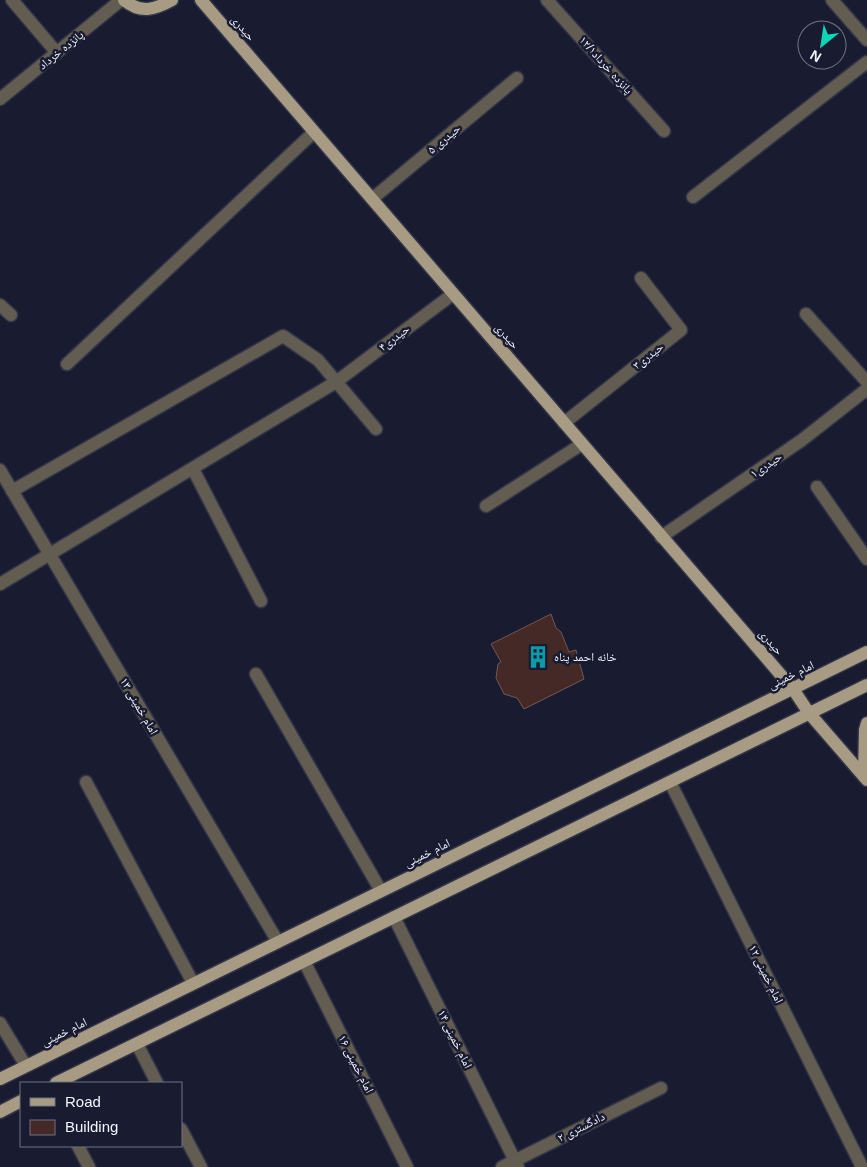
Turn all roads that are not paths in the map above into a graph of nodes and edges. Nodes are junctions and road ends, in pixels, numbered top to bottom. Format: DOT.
graph roads {
  1 [pos="12,0"];
  2 [pos="123,0"];
  3 [pos="172,0"];
  4 [pos="201,0"];
  5 [pos="547,0"];
  6 [pos="832,0"];
  7 [pos="867,20"];
  8 [pos="856,28"];
  9 [pos="867,40"];
  10 [pos="57,53"];
  11 [pos="867,62"];
  12 [pos="517,78"];
  13 [pos="0,98"];
  14 [pos="664,131"];
  15 [pos="314,132"];
  16 [pos="693,197"];
  17 [pos="372,199"];
  18 [pos="641,278"];
  19 [pos="453,294"];
  20 [pos="0,305"];
  21 [pos="806,314"];
  22 [pos="10,315"];
  23 [pos="67,364"];
  24 [pos="336,382"];
  25 [pos="867,382"];
  26 [pos="867,389"];
  27 [pos="564,423"];
  28 [pos="376,429"];
  29 [pos="582,444"];
  30 [pos="193,468"];
  31 [pos="0,470"];
  32 [pos="818,488"];
  33 [pos="12,491"];
  34 [pos="486,506"];
  35 [pos="662,537"];
  36 [pos="50,554"];
  37 [pos="867,559"];
  38 [pos="0,584"];
  39 [pos="260,601"];
  40 [pos="867,652"];
  41 [pos="256,674"];
  42 [pos="867,685"];
  43 [pos="793,689"];
  44 [pos="809,713"];
  45 [pos="867,723"];
  46 [pos="866,778"];
  47 [pos="86,782"];
  48 [pos="670,782"];
  49 [pos="381,891"];
  50 [pos="394,917"];
  51 [pos="278,942"];
  52 [pos="304,961"];
  53 [pos="193,983"];
  54 [pos="0,1023"];
  55 [pos="137,1044"];
  56 [pos="26,1066"];
  57 [pos="0,1079"];
  58 [pos="58,1082"];
  59 [pos="157,1082"];
  60 [pos="661,1088"];
  61 [pos="20,1102"];
  62 [pos="0,1112"];
  63 [pos="182,1131"];
  64 [pos="79,1147"];
  65 [pos="517,1164"];
  66 [pos="90,1167"];
  67 [pos="201,1167"];
  68 [pos="407,1167"];
  69 [pos="502,1167"];
  70 [pos="862,1167"];
  1 -- 10 [label="street"];
  2 -- 3 [label="main road"];
  2 -- 10 [label="street, پانزده خرداد"];
  4 -- 15 [label="main road, حیدری"];
  5 -- 14 [label="street, پانزده خرداد۱۲/۱"];
  6 -- 8 [label="street"];
  7 -- 8 [label="street"];
  8 -- 9 [label="street"];
  10 -- 13 [label="street, پانزده خرداد"];
  11 -- 16 [label="street"];
  12 -- 17 [label="street, حیدری ۵"];
  15 -- 17 [label="main road, حیدری"];
  15 -- 23 [label="street"];
  17 -- 19 [label="main road, حیدری"];
  18 -- 27 [label="street, حیدری۳"];
  19 -- 24 [label="street, حیدری۴"];
  19 -- 27 [label="main road, حیدری"];
  20 -- 22 [label="street"];
  21 -- 25 [label="street"];
  24 -- 28 [label="street"];
  24 -- 30 [label="street, حیدری۴"];
  24 -- 33 [label="street"];
  26 -- 35 [label="street, حیدری۱"];
  27 -- 29 [label="main road, حیدری"];
  29 -- 34 [label="street"];
  29 -- 35 [label="main road, حیدری"];
  30 -- 36 [label="street, حیدری۴"];
  30 -- 39 [label="street"];
  31 -- 33 [label="street, امام خمینی ۱۳"];
  32 -- 37 [label="street"];
  33 -- 36 [label="street, امام خمینی ۱۳"];
  35 -- 43 [label="main road, حیدری"];
  36 -- 38 [label="street, حیدری۴"];
  36 -- 51 [label="street, امام خمینی ۱۳"];
  40 -- 43 [label="main road, امام خمینی"];
  41 -- 49 [label="street"];
  42 -- 44 [label="main road"];
  43 -- 44 [label="main road, حیدری"];
  43 -- 49 [label="main road, امام خمینی"];
  44 -- 46 [label="main road, حیدری"];
  44 -- 48 [label="main road"];
  45 -- 46 [label="main road"];
  47 -- 53 [label="street"];
  48 -- 50 [label="main road"];
  48 -- 70 [label="street, امام خمینی ۱۲"];
  49 -- 51 [label="main road, امام خمینی"];
  50 -- 52 [label="main road"];
  50 -- 65 [label="street, امام خمینی ۱۴"];
  51 -- 53 [label="main road, امام خمینی"];
  52 -- 55 [label="main road"];
  52 -- 68 [label="street, امام خمینی ۱۶"];
  53 -- 56 [label="main road, امام خمینی"];
  54 -- 56 [label="street"];
  55 -- 58 [label="main road"];
  55 -- 59 [label="street"];
  56 -- 57 [label="main road, امام خمینی"];
  60 -- 65 [label="street, دادگستری ۲"];
  61 -- 62 [label="main road"];
  63 -- 67 [label="street"];
  64 -- 66 [label="street"];
  65 -- 69 [label="street, دادگستری ۲"];
}
